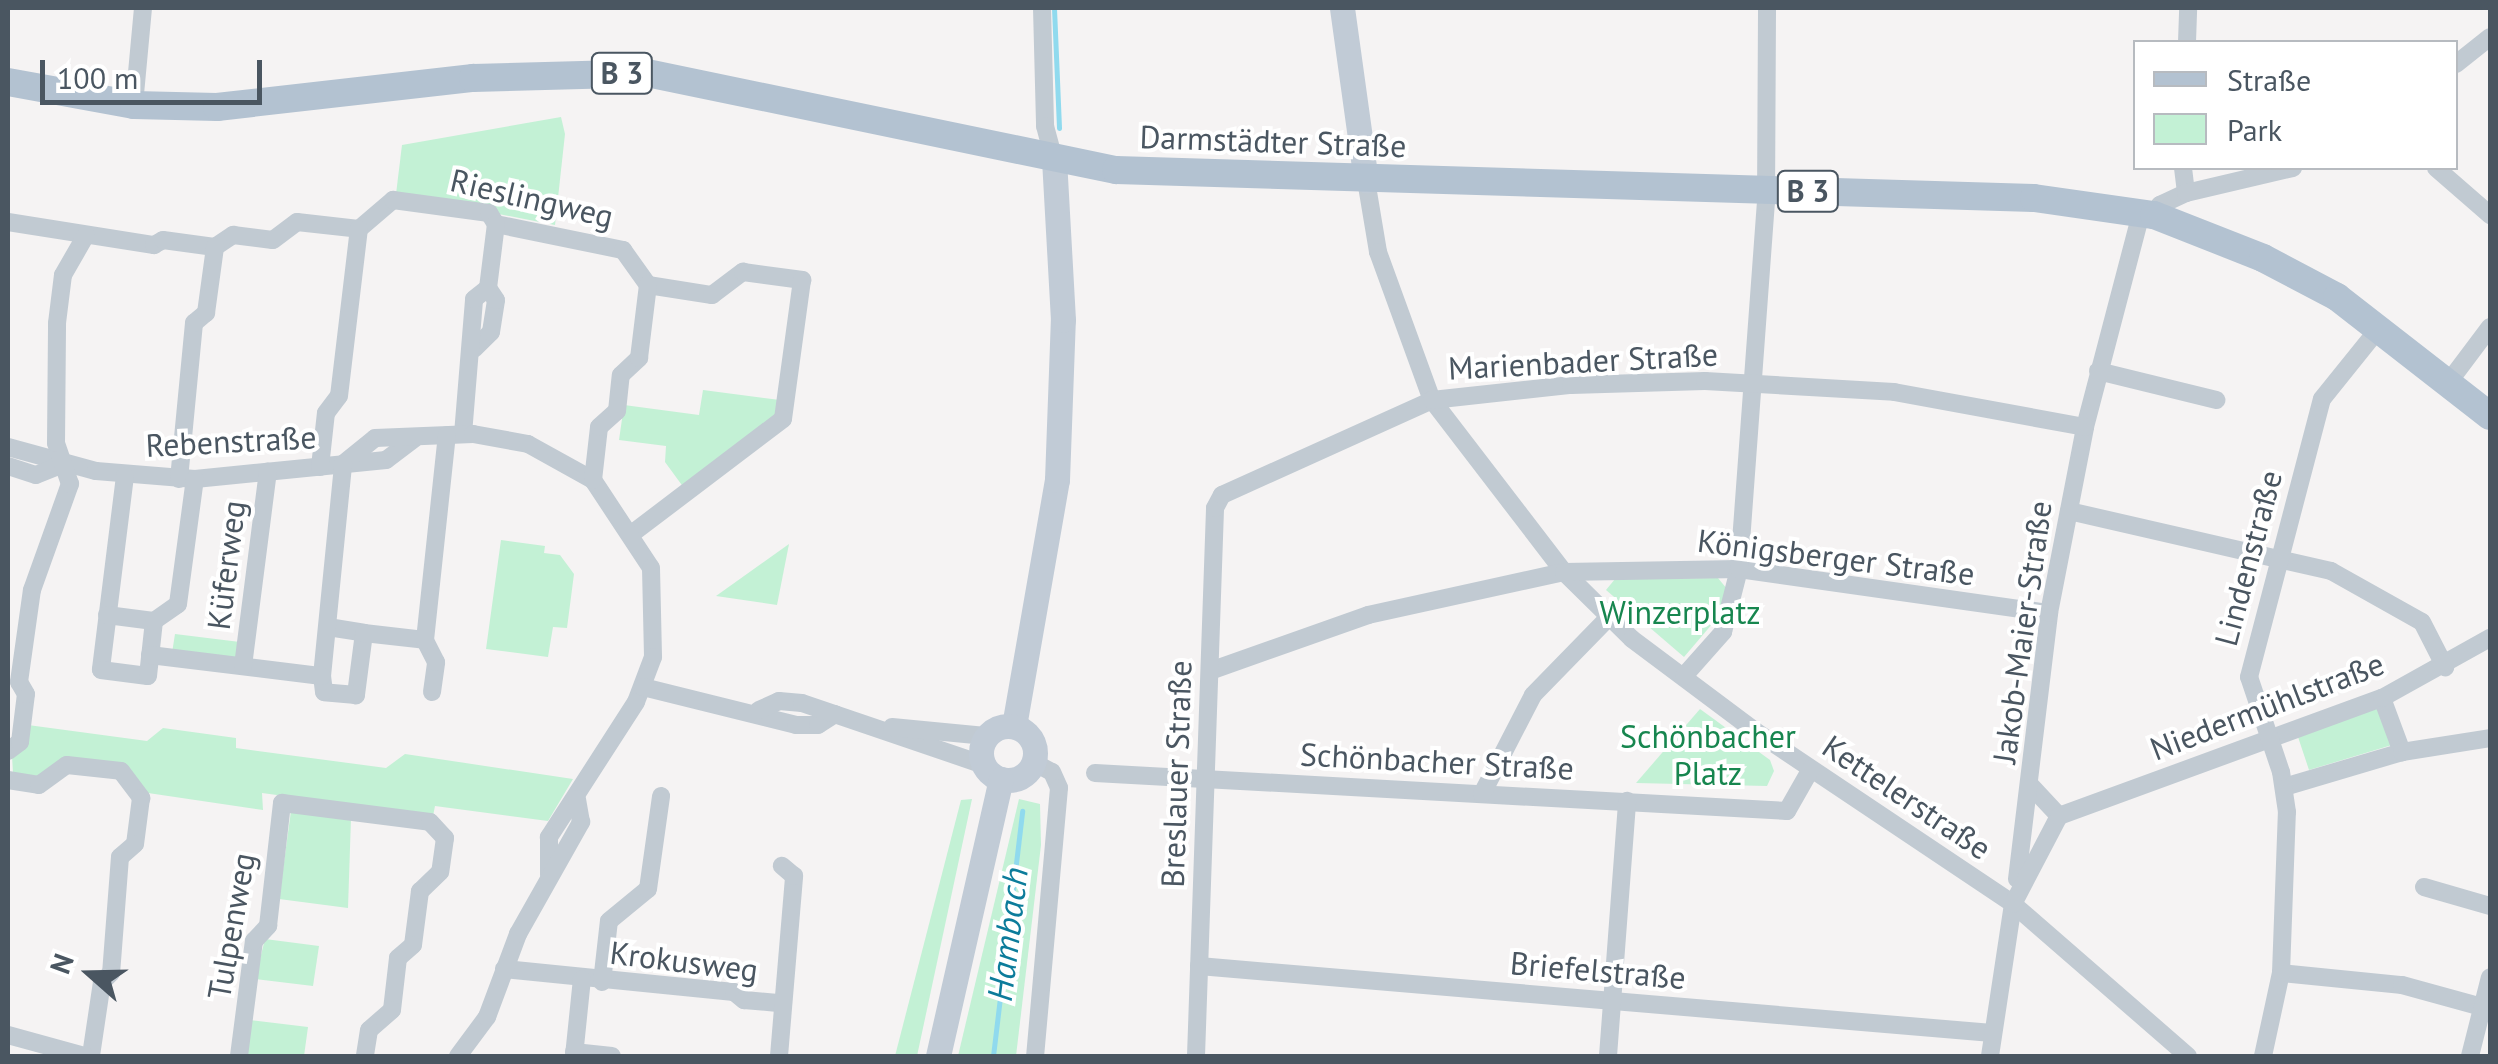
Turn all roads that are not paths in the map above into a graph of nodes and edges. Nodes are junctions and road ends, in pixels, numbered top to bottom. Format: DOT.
graph roads {
  1 [pos="143,8"];
  2 [pos="1042,8"];
  3 [pos="1342,8"];
  4 [pos="1767,8"];
  5 [pos="2188,8"];
  6 [pos="2490,36"];
  7 [pos="2187,40"];
  8 [pos="2458,62"];
  9 [pos="8,82"];
  10 [pos="134,104"];
  11 [pos="1054,159"];
  12 [pos="2183,170"];
  13 [pos="2284,170"];
  14 [pos="2438,170"];
  15 [pos="1366,180"];
  16 [pos="1764,190"];
  17 [pos="2186,193"];
  18 [pos="2148,214"];
  19 [pos="2490,214"];
  20 [pos="8,222"];
  21 [pos="496,224"];
  22 [pos="359,229"];
  23 [pos="86,234"];
  24 [pos="215,248"];
  25 [pos="648,286"];
  26 [pos="2490,326"];
  27 [pos="2379,328"];
  28 [pos="2098,371"];
  29 [pos="1752,383"];
  30 [pos="2448,383"];
  31 [pos="1432,400"];
  32 [pos="2216,400"];
  33 [pos="2490,416"];
  34 [pos="2085,427"];
  35 [pos="455,434"];
  36 [pos="8,447"];
  37 [pos="63,464"];
  38 [pos="343,464"];
  39 [pos="8,466"];
  40 [pos="320,467"];
  41 [pos="268,472"];
  42 [pos="126,476"];
  43 [pos="187,479"];
  44 [pos="593,480"];
  45 [pos="1222,496"];
  46 [pos="2070,511"];
  47 [pos="633,533"];
  48 [pos="2278,558"];
  49 [pos="1739,569"];
  50 [pos="1564,572"];
  51 [pos="2049,613"];
  52 [pos="107,615"];
  53 [pos="1610,616"];
  54 [pos="154,621"];
  55 [pos="328,628"];
  56 [pos="364,633"];
  57 [pos="2490,638"];
  58 [pos="425,640"];
  59 [pos="150,654"];
  60 [pos="243,666"];
  61 [pos="2445,667"];
  62 [pos="1210,671"];
  63 [pos="322,676"];
  64 [pos="1684,676"];
  65 [pos="643,687"];
  66 [pos="432,692"];
  67 [pos="2382,698"];
  68 [pos="1014,726"];
  69 [pos="882,727"];
  70 [pos="986,736"];
  71 [pos="2490,738"];
  72 [pos="2269,739"];
  73 [pos="8,751"];
  74 [pos="2402,752"];
  75 [pos="1033,762"];
  76 [pos="1812,769"];
  77 [pos="992,772"];
  78 [pos="1095,773"];
  79 [pos="1206,778"];
  80 [pos="8,780"];
  81 [pos="2030,786"];
  82 [pos="2284,787"];
  83 [pos="1482,794"];
  84 [pos="660,796"];
  85 [pos="1627,800"];
  86 [pos="2059,816"];
  87 [pos="782,866"];
  88 [pos="2424,887"];
  89 [pos="2014,904"];
  90 [pos="2490,906"];
  91 [pos="1199,966"];
  92 [pos="504,968"];
  93 [pos="2281,973"];
  94 [pos="2490,977"];
  95 [pos="582,979"];
  96 [pos="602,982"];
  97 [pos="1612,1001"];
  98 [pos="778,1003"];
  99 [pos="2482,1007"];
  100 [pos="1992,1033"];
  101 [pos="8,1035"];
  102 [pos="2177,1053"];
  103 [pos="574,1054"];
  104 [pos="88,1056"];
  105 [pos="239,1056"];
  106 [pos="365,1056"];
  107 [pos="458,1056"];
  108 [pos="612,1056"];
  109 [pos="778,1056"];
  110 [pos="938,1056"];
  111 [pos="1035,1056"];
  112 [pos="1196,1056"];
  113 [pos="1608,1056"];
  114 [pos="1990,1056"];
  115 [pos="2263,1056"];
  116 [pos="2470,1056"];
  1 -- 10 [label="street"];
  2 -- 11 [label="street"];
  3 -- 15 [label="street"];
  4 -- 16 [label="street"];
  5 -- 7 [label="street"];
  6 -- 8 [label="street"];
  9 -- 10 [label="main road, Darmstädter Straße / B 3"];
  10 -- 11 [label="main road, Darmstädter Straße / B 3"];
  11 -- 15 [label="main road, Darmstädter Straße / B 3"];
  11 -- 68 [label="street"];
  12 -- 17 [label="street"];
  13 -- 17 [label="street"];
  14 -- 19 [label="street"];
  15 -- 16 [label="main road, Darmstädter Straße / B 3"];
  15 -- 31 [label="street, Kettelerstraße"];
  16 -- 18 [label="main road, Darmstädter Straße / B 3"];
  16 -- 29 [label="street"];
  17 -- 18 [label="street"];
  18 -- 27 [label="main road, Darmstädter Straße / B 3"];
  18 -- 28 [label="street, Jakob-Maier-Straße"];
  20 -- 23 [label="street"];
  21 -- 22 [label="street, Rieslingweg"];
  21 -- 25 [label="street, Rieslingweg"];
  21 -- 35 [label="street"];
  22 -- 24 [label="street"];
  22 -- 40 [label="street"];
  23 -- 24 [label="street"];
  23 -- 37 [label="street"];
  24 -- 43 [label="street"];
  25 -- 44 [label="street"];
  25 -- 47 [label="street"];
  26 -- 30 [label="street"];
  27 -- 30 [label="main road, Darmstädter Straße / B 3"];
  27 -- 48 [label="street, Lindenstraße"];
  28 -- 32 [label="street"];
  28 -- 34 [label="street, Jakob-Maier-Straße"];
  29 -- 31 [label="street, Marienbader Straße"];
  29 -- 34 [label="street, Marienbader Straße"];
  29 -- 49 [label="street"];
  30 -- 33 [label="main road, Darmstädter Straße / B 3"];
  31 -- 45 [label="street, Marienbader Straße"];
  31 -- 50 [label="street, Kettelerstraße"];
  34 -- 46 [label="street, Jakob-Maier-Straße"];
  35 -- 38 [label="street, Rebenstraße"];
  35 -- 44 [label="street, Rebenstraße"];
  35 -- 58 [label="street"];
  36 -- 37 [label="street, Rebenstraße"];
  37 -- 39 [label="street, Rebenstraße"];
  37 -- 42 [label="street, Rebenstraße"];
  37 -- 73 [label="street"];
  38 -- 40 [label="street, Rebenstraße"];
  38 -- 55 [label="street"];
  40 -- 41 [label="street, Rebenstraße"];
  41 -- 43 [label="street, Rebenstraße"];
  41 -- 60 [label="street, Küferweg"];
  42 -- 43 [label="street, Rebenstraße"];
  42 -- 52 [label="street"];
  43 -- 54 [label="street"];
  44 -- 47 [label="street, Rebenstraße"];
  45 -- 62 [label="street, Breslauer Straße"];
  46 -- 48 [label="street"];
  46 -- 51 [label="street, Jakob-Maier-Straße"];
  47 -- 65 [label="street, Rebenstraße"];
  48 -- 61 [label="street"];
  48 -- 72 [label="street, Lindenstraße"];
  49 -- 50 [label="street, Königsberger Straße"];
  49 -- 51 [label="street, Königsberger Straße"];
  49 -- 64 [label="street"];
  50 -- 53 [label="street, Kettelerstraße"];
  50 -- 62 [label="street, Königsberger Straße"];
  51 -- 81 [label="street, Jakob-Maier-Straße"];
  52 -- 54 [label="street"];
  52 -- 59 [label="street"];
  53 -- 64 [label="street, Kettelerstraße"];
  53 -- 83 [label="street"];
  54 -- 59 [label="street"];
  55 -- 56 [label="street"];
  55 -- 63 [label="street"];
  56 -- 58 [label="street"];
  56 -- 63 [label="street"];
  57 -- 61 [label="street, Niedermühlstraße"];
  58 -- 66 [label="street"];
  59 -- 60 [label="street"];
  60 -- 63 [label="street"];
  61 -- 67 [label="street, Niedermühlstraße"];
  62 -- 79 [label="street, Breslauer Straße"];
  64 -- 76 [label="street, Kettelerstraße"];
  65 -- 69 [label="street"];
  65 -- 92 [label="street, Rebenstraße"];
  67 -- 72 [label="street, Niedermühlstraße"];
  67 -- 74 [label="street"];
  68 -- 70 [label="street"];
  68 -- 75 [label="street"];
  69 -- 70 [label="street"];
  69 -- 77 [label="street"];
  70 -- 77 [label="street"];
  71 -- 74 [label="street"];
  72 -- 82 [label="street, Lindenstraße"];
  72 -- 86 [label="street, Niedermühlstraße"];
  74 -- 82 [label="street"];
  75 -- 77 [label="street"];
  75 -- 111 [label="street"];
  76 -- 85 [label="street, Schönbacher Straße"];
  76 -- 89 [label="street, Kettelerstraße"];
  77 -- 110 [label="street"];
  78 -- 79 [label="street, Schönbacher Straße"];
  79 -- 83 [label="street, Schönbacher Straße"];
  79 -- 91 [label="street, Breslauer Straße"];
  80 -- 104 [label="street"];
  81 -- 86 [label="street"];
  81 -- 89 [label="street, Jakob-Maier-Straße"];
  82 -- 93 [label="street, Lindenstraße"];
  83 -- 85 [label="street, Schönbacher Straße"];
  84 -- 96 [label="street"];
  85 -- 97 [label="street"];
  86 -- 89 [label="street"];
  87 -- 98 [label="street"];
  88 -- 90 [label="street"];
  89 -- 100 [label="street"];
  89 -- 102 [label="street, Kettelerstraße"];
  91 -- 97 [label="street, Briefelstraße"];
  91 -- 112 [label="street, Breslauer Straße"];
  92 -- 95 [label="street, Krokusweg"];
  92 -- 107 [label="street, Rebenstraße"];
  93 -- 99 [label="street"];
  93 -- 115 [label="street, Lindenstraße"];
  94 -- 99 [label="street"];
  95 -- 96 [label="street, Krokusweg"];
  95 -- 103 [label="street, Krokusweg"];
  96 -- 98 [label="street, Krokusweg"];
  97 -- 100 [label="street, Briefelstraße"];
  97 -- 113 [label="street"];
  98 -- 109 [label="street"];
  99 -- 116 [label="street"];
  100 -- 114 [label="street"];
  101 -- 104 [label="street"];
  103 -- 108 [label="street, Krokusweg"];
  105 -- 106 [label="street, Tulpenweg"];
}
